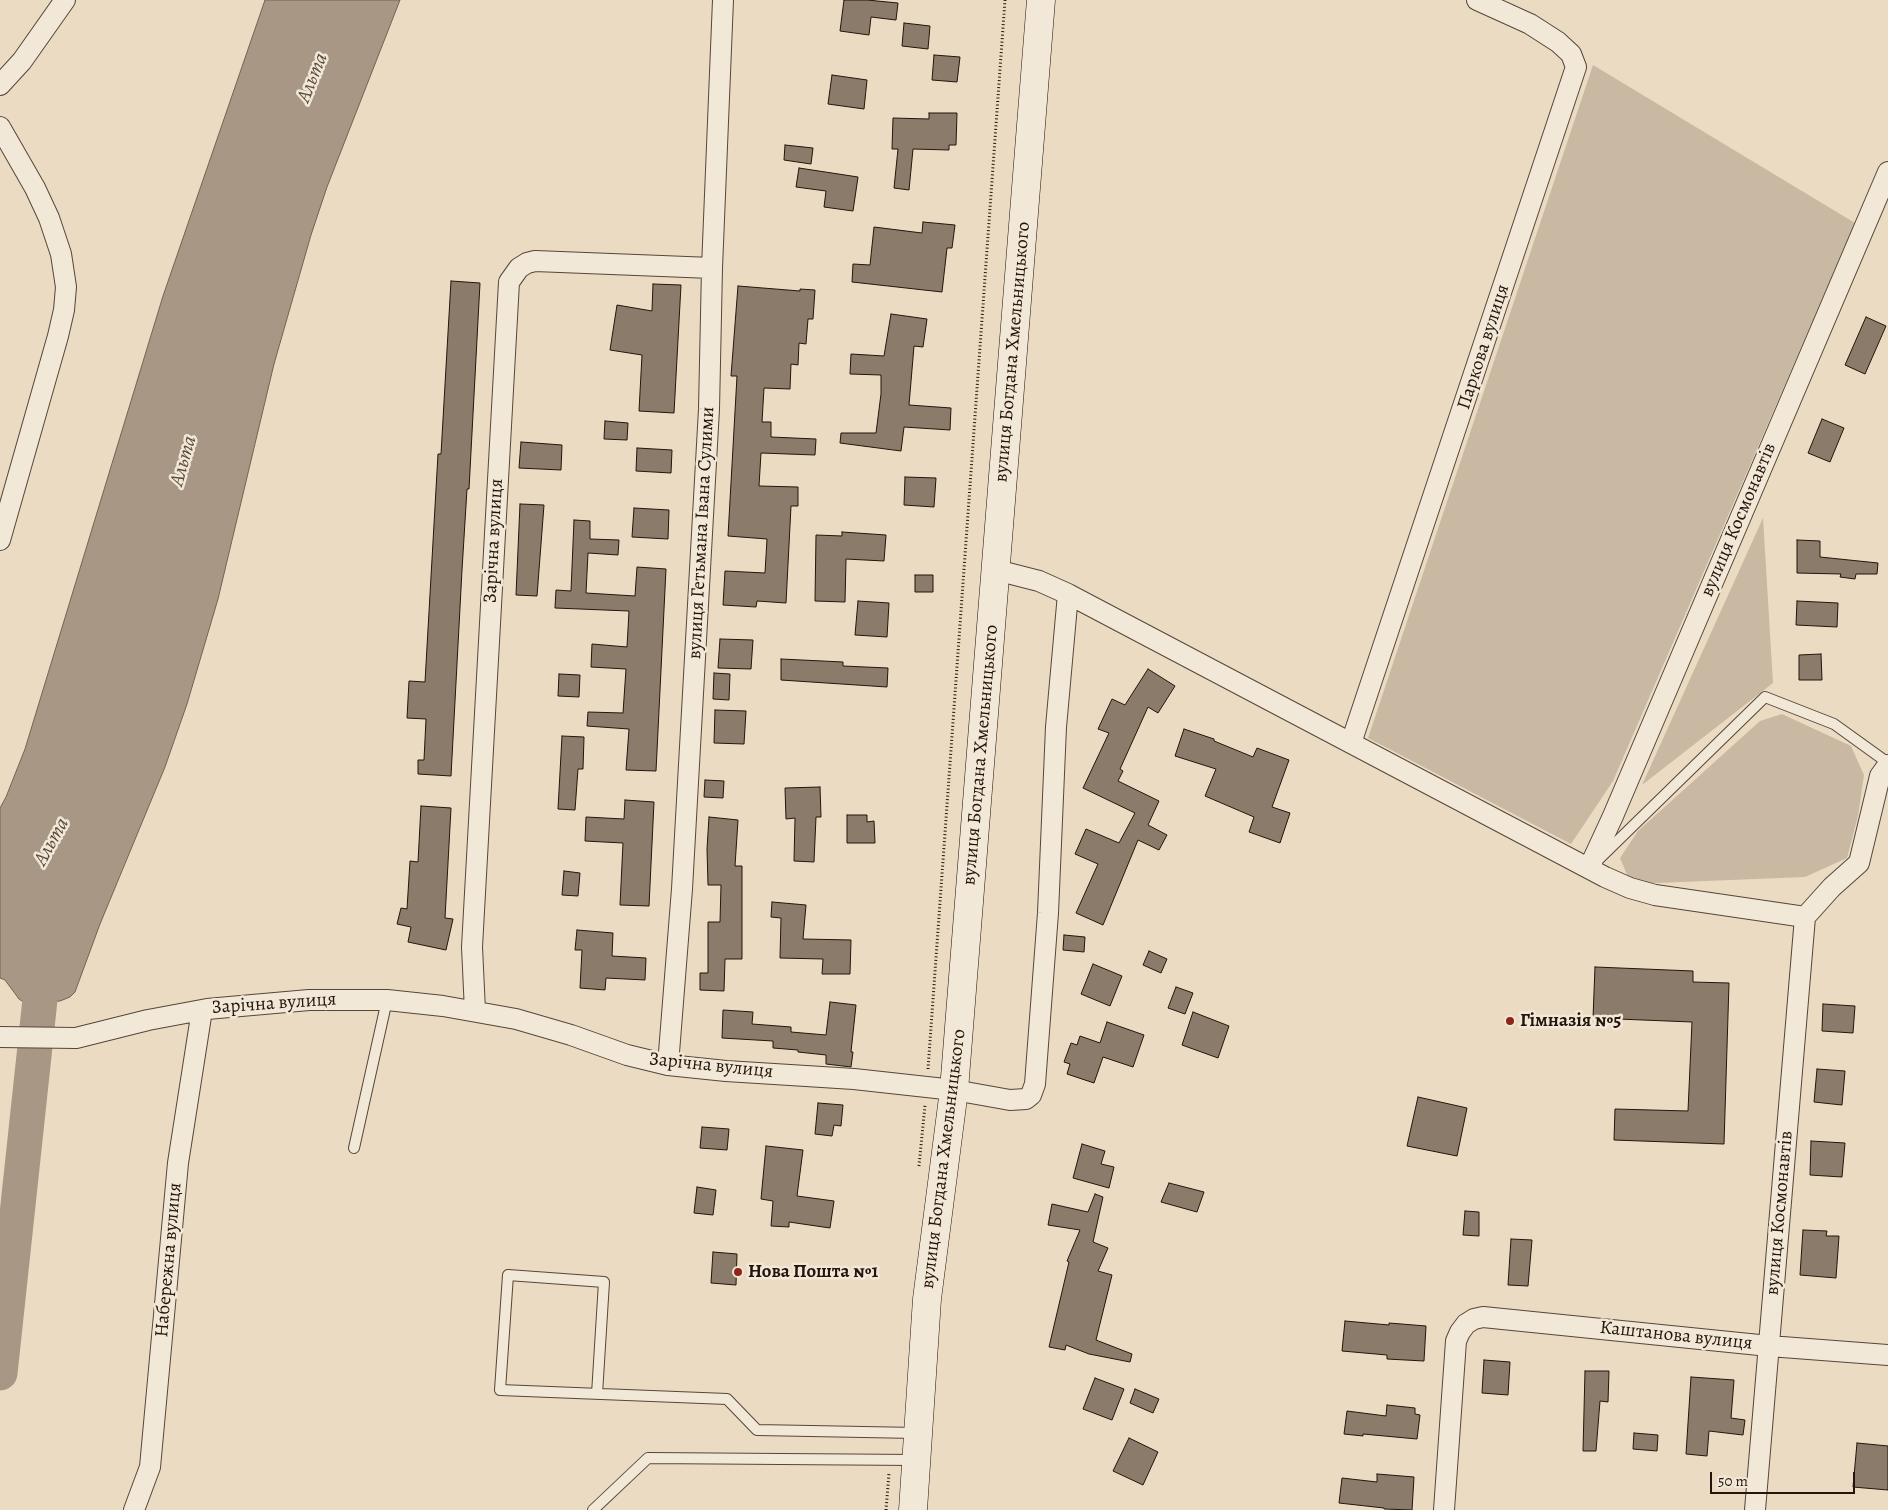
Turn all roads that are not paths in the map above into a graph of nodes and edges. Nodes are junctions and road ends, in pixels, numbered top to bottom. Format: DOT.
graph roads {
  1 [pos="65,0"];
  2 [pos="723,0"];
  3 [pos="1041,0"];
  4 [pos="1477,0"];
  5 [pos="0,85"];
  6 [pos="0,127"];
  7 [pos="1888,172"];
  8 [pos="712,268"];
  9 [pos="0,540"];
  10 [pos="996,570"];
  11 [pos="1068,594"];
  12 [pos="1351,743"];
  13 [pos="1888,764"];
  14 [pos="1589,868"];
  15 [pos="1805,916"];
  16 [pos="386,1000"];
  17 [pos="202,1010"];
  18 [pos="475,1011"];
  19 [pos="7,1037"];
  20 [pos="668,1065"];
  21 [pos="954,1090"];
  22 [pos="354,1148"];
  23 [pos="1769,1346"];
  24 [pos="1888,1355"];
  25 [pos="598,1394"];
  26 [pos="918,1433"];
  27 [pos="903,1460"];
  28 [pos="134,1510"];
  29 [pos="593,1510"];
  30 [pos="913,1510"];
  31 [pos="1444,1510"];
  32 [pos="1755,1510"];
  1 -- 5 [label="street"];
  2 -- 8 [label="street, вулиця Гетьмана Івана Сулими"];
  3 -- 10 [label="main road, вулиця Богдана Хмельницького"];
  4 -- 12 [label="street, Паркова вулиця"];
  6 -- 9 [label="street"];
  7 -- 14 [label="street, вулиця Космонавтів"];
  8 -- 18 [label="street, Зарічна вулиця"];
  8 -- 20 [label="street, вулиця Гетьмана Івана Сулими"];
  10 -- 11 [label="street"];
  10 -- 21 [label="main road, вулиця Богдана Хмельницького"];
  11 -- 12 [label="street"];
  11 -- 21 [label="street, Зарічна вулиця"];
  12 -- 14 [label="street"];
  13 -- 14 [label="lane"];
  13 -- 15 [label="street"];
  14 -- 15 [label="street"];
  15 -- 23 [label="street, вулиця Космонавтів"];
  16 -- 17 [label="street, Зарічна вулиця"];
  16 -- 18 [label="street, Зарічна вулиця"];
  16 -- 22 [label="lane"];
  17 -- 19 [label="street, Зарічна вулиця"];
  17 -- 28 [label="street, Набережна вулиця"];
  18 -- 20 [label="street, Зарічна вулиця"];
  20 -- 21 [label="street, Зарічна вулиця"];
  21 -- 26 [label="main road, вулиця Богдана Хмельницького"];
  23 -- 24 [label="street, Каштанова вулиця"];
  23 -- 31 [label="street, Каштанова вулиця"];
  23 -- 32 [label="street, вулиця Космонавтів"];
  25 -- 25 [label="lane"];
  25 -- 26 [label="lane"];
  26 -- 27 [label="main road, вулиця Богдана Хмельницького"];
  27 -- 29 [label="lane"];
  27 -- 30 [label="main road, вулиця Богдана Хмельницького"];
}
